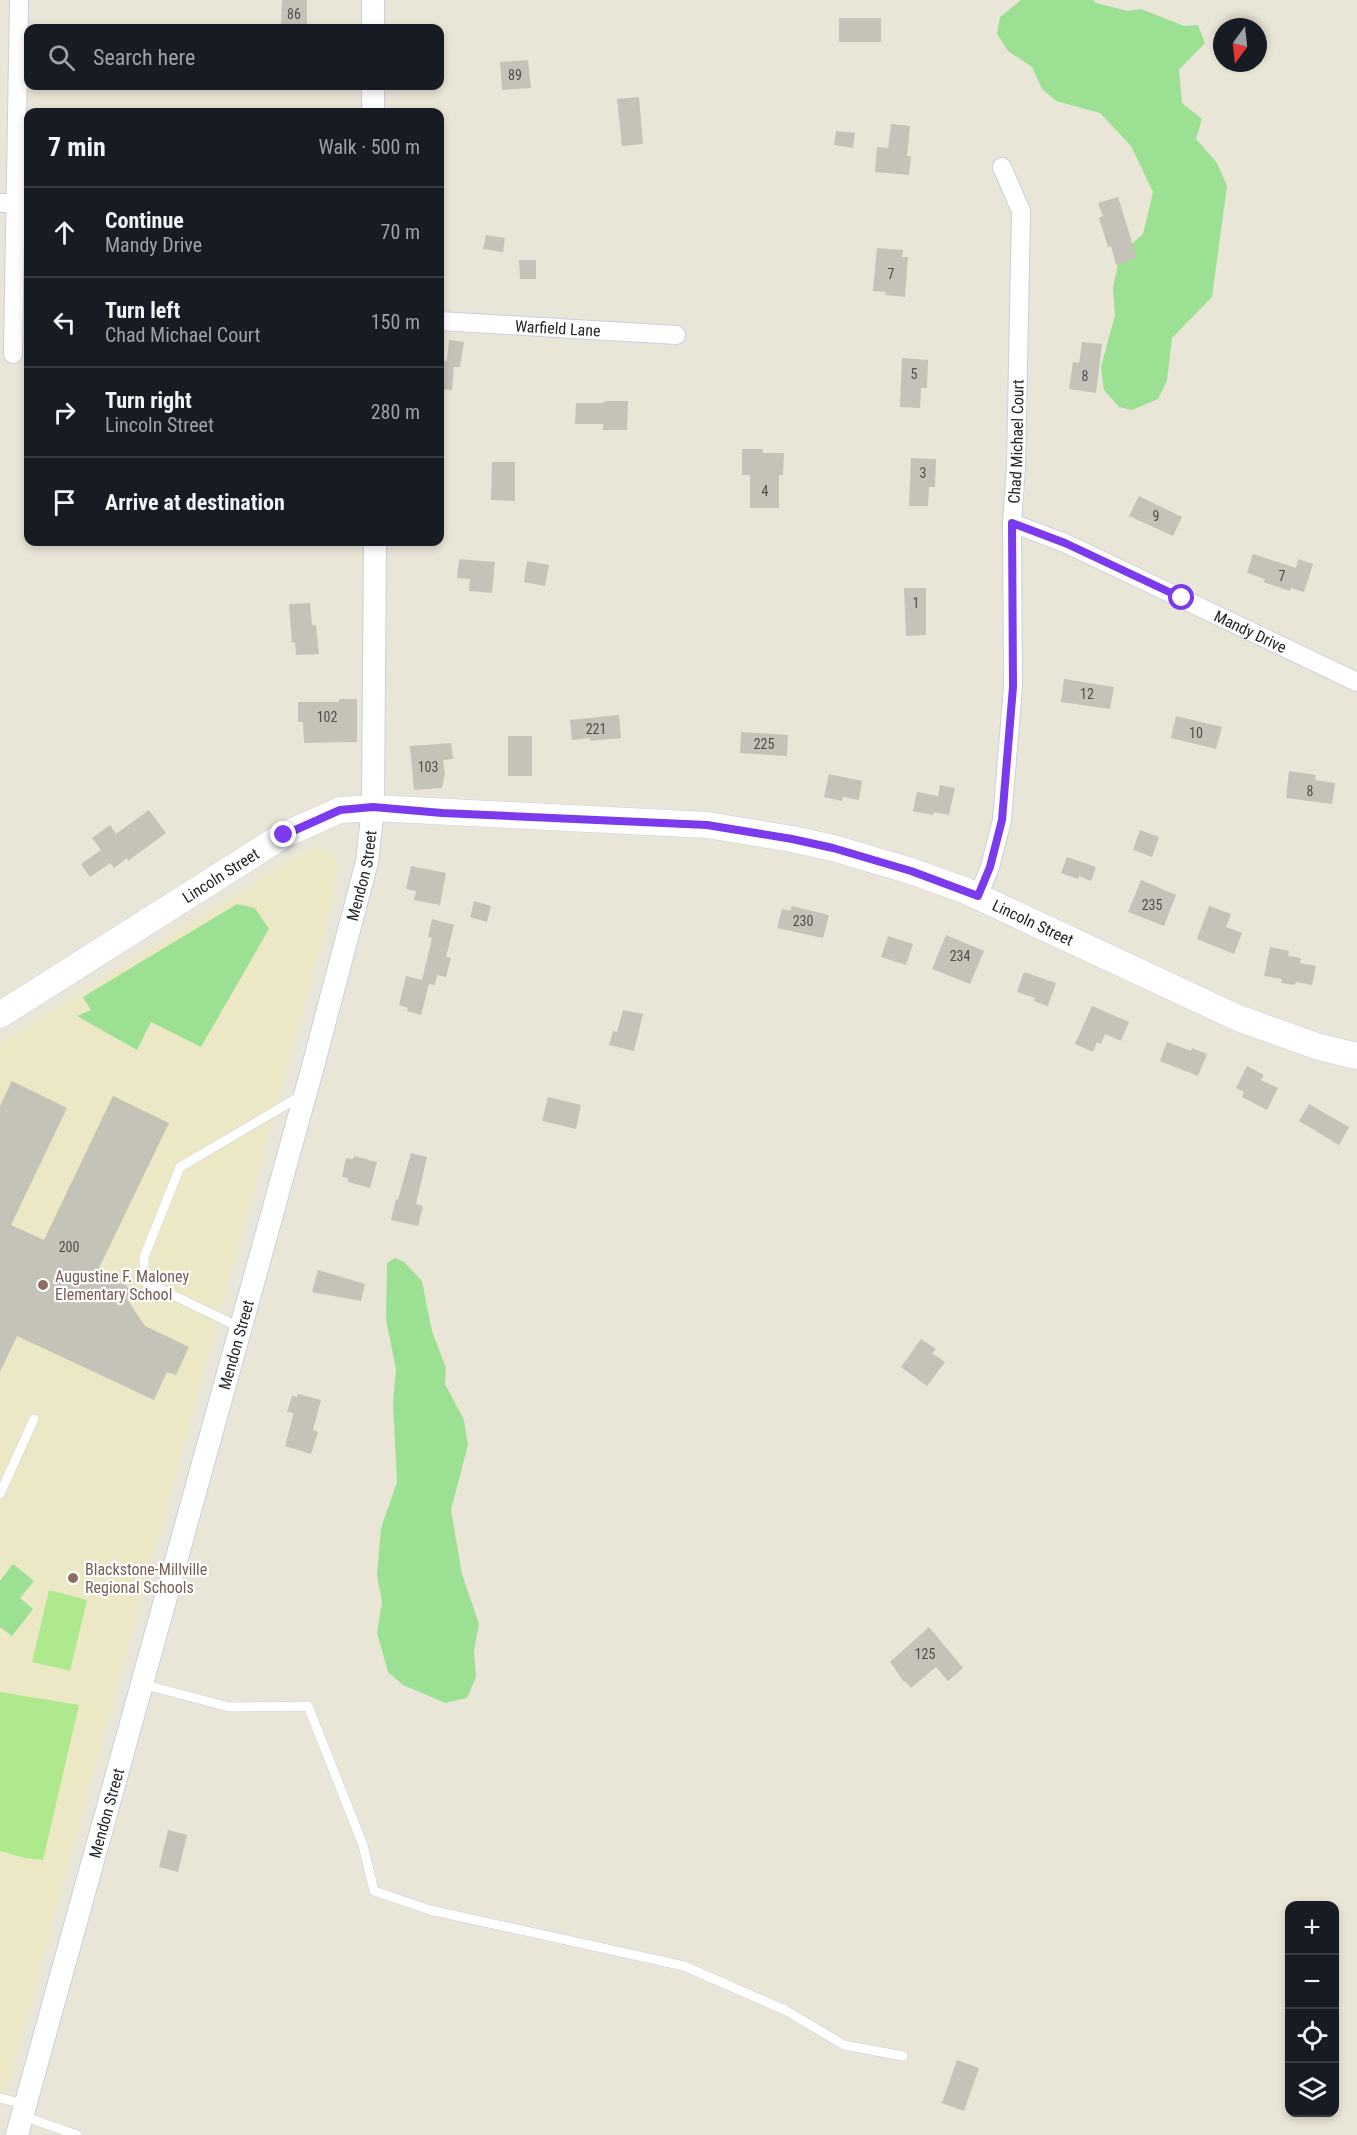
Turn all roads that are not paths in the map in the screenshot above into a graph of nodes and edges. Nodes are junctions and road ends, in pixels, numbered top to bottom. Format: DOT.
graph roads {
  1 [pos="19,0"];
  2 [pos="373,0"];
  3 [pos="373,24"];
  4 [pos="373,90"];
  5 [pos="374,108"];
  6 [pos="1002,167"];
  7 [pos="15,203"];
  8 [pos="444,321"];
  9 [pos="676,334"];
  10 [pos="13,354"];
  11 [pos="1012,523"];
  12 [pos="375,546"];
  13 [pos="1357,682"];
  14 [pos="373,807"];
  15 [pos="978,896"];
  16 [pos="0,1015"];
  17 [pos="1357,1056"];
  18 [pos="306,1093"];
  19 [pos="241,1328"];
  20 [pos="34,1419"];
  21 [pos="0,1494"];
  22 [pos="142,1684"];
  23 [pos="903,2056"];
  24 [pos="0,2098"];
  25 [pos="22,2118"];
  26 [pos="77,2135"];
  1 -- 7 [label="street"];
  2 -- 3 [label="street"];
  4 -- 5 [label="street"];
  6 -- 11 [label="street, Chad Michael Court"];
  7 -- 10 [label="street"];
  8 -- 9 [label="street, Warfield Lane"];
  11 -- 13 [label="street, Mandy Drive"];
  11 -- 15 [label="street, Chad Michael Court"];
  12 -- 14 [label="street, Mendon Street"];
  14 -- 15 [label="main road, Lincoln Street"];
  14 -- 16 [label="main road, Lincoln Street"];
  14 -- 18 [label="street, Mendon Street"];
  15 -- 17 [label="main road, Lincoln Street"];
  18 -- 19 [label="street, Mendon Street"];
  18 -- 19 [label="lane"];
  19 -- 22 [label="street, Mendon Street"];
  20 -- 21 [label="lane"];
  22 -- 23 [label="lane"];
  22 -- 25 [label="street, Mendon Street"];
  24 -- 25 [label="lane"];
  25 -- 26 [label="lane"];
}
